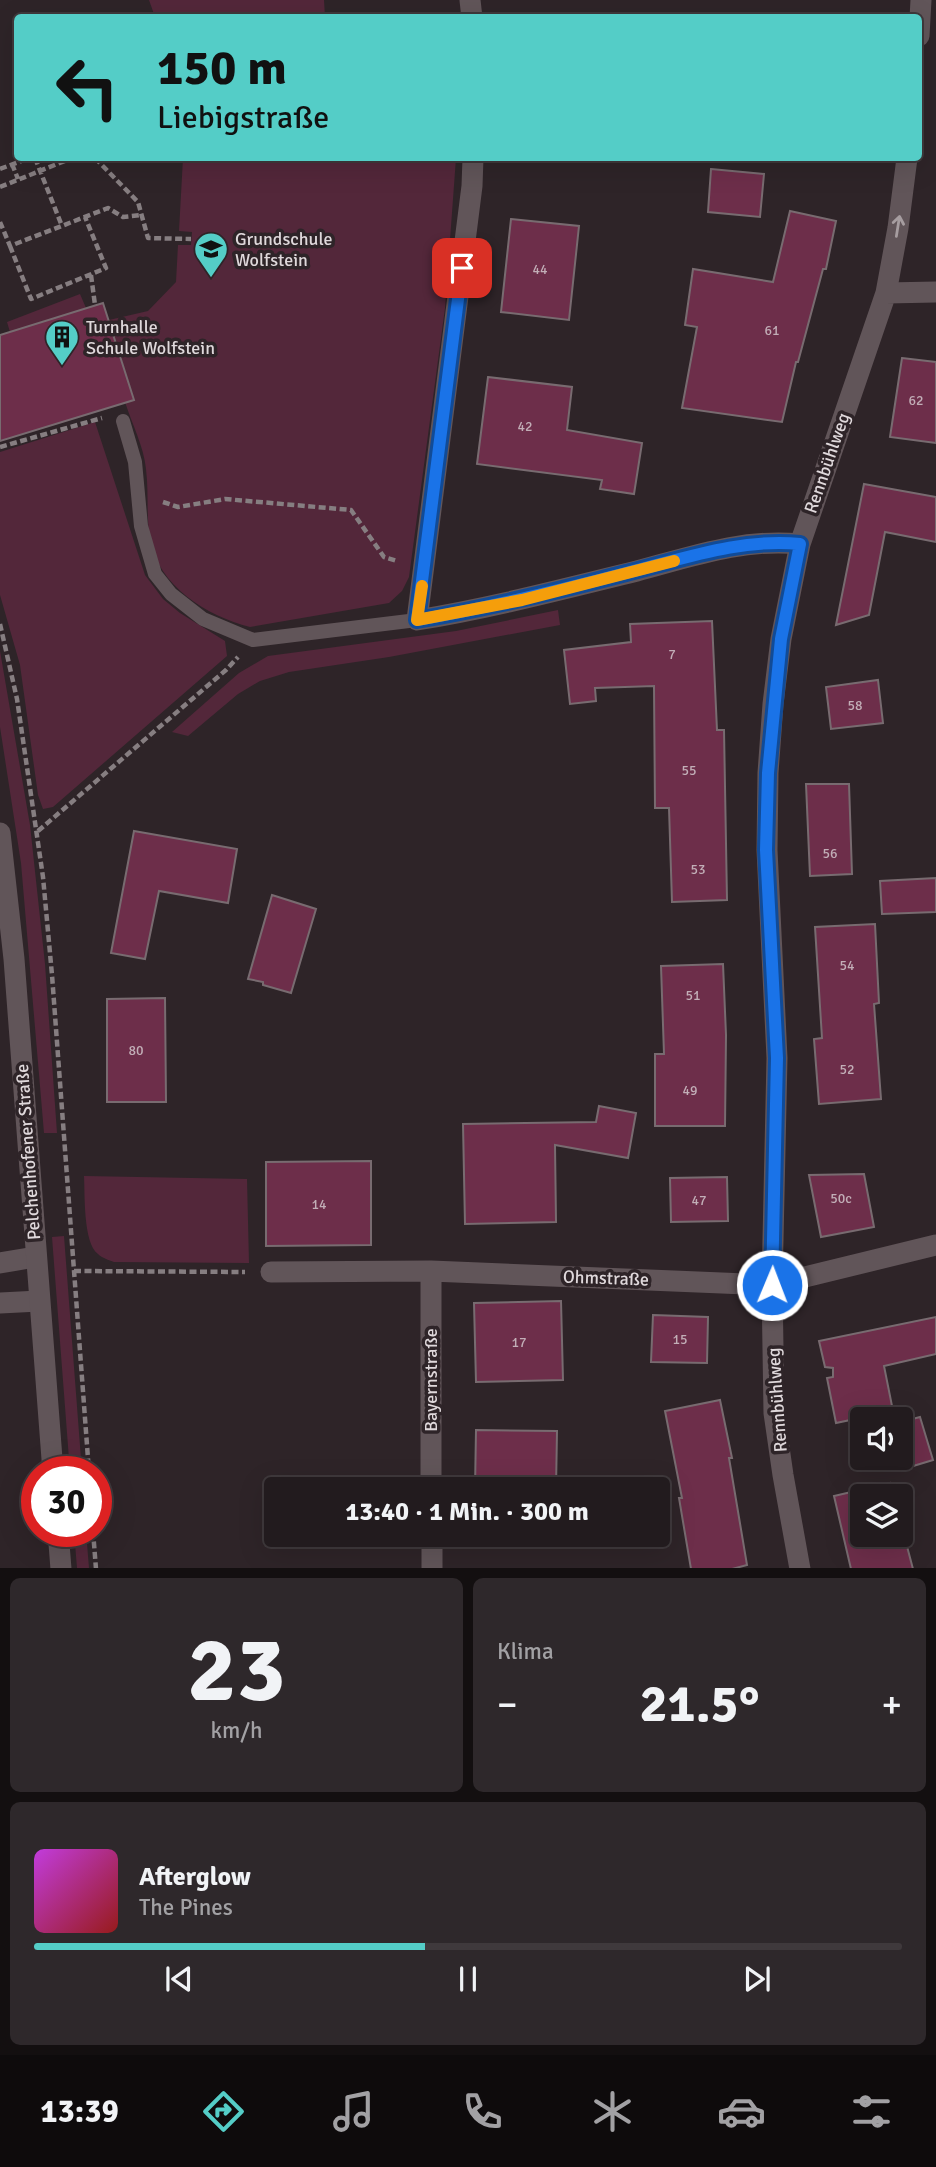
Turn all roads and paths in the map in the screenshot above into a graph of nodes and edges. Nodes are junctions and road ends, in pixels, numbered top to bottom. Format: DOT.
graph roads {
  1 [pos="20,161"];
  2 [pos="36,161"];
  3 [pos="58,161"];
  4 [pos="97,161"];
  5 [pos="474,161"];
  6 [pos="907,161"];
  7 [pos="12,164"];
  8 [pos="0,169"];
  9 [pos="40,171"];
  10 [pos="18,179"];
  11 [pos="0,187"];
  12 [pos="141,215"];
  13 [pos="85,217"];
  14 [pos="0,222"];
  15 [pos="62,226"];
  16 [pos="191,239"];
  17 [pos="10,246"];
  18 [pos="91,274"];
  19 [pos="936,292"];
  20 [pos="886,293"];
  21 [pos="95,305"];
  22 [pos="123,421"];
  23 [pos="106,430"];
  24 [pos="0,447"];
  25 [pos="139,496"];
  26 [pos="800,544"];
  27 [pos="424,569"];
  28 [pos="417,620"];
  29 [pos="0,624"];
  30 [pos="253,640"];
  31 [pos="38,831"];
  32 [pos="0,833"];
  33 [pos="936,1245"];
  34 [pos="35,1257"];
  35 [pos="0,1263"];
  36 [pos="74,1271"];
  37 [pos="431,1271"];
  38 [pos="271,1272"];
  39 [pos="772,1285"];
  40 [pos="39,1301"];
  41 [pos="0,1303"];
  42 [pos="52,1456"];
  43 [pos="88,1456"];
  44 [pos="432,1477"];
  45 [pos="59,1547"];
  46 [pos="94,1547"];
  47 [pos="432,1547"];
  48 [pos="61,1568"];
  49 [pos="96,1568"];
  50 [pos="432,1568"];
  51 [pos="800,1568"];
  1 -- 7 [label="path"];
  2 -- 9 [label="path"];
  3 -- 9 [label="path"];
  4 -- 12 [label="path"];
  5 -- 27 [label="street"];
  20 -- 6 [label="street, Rennbühlweg, one-way"];
  7 -- 8 [label="path"];
  7 -- 10 [label="path"];
  9 -- 10 [label="path"];
  9 -- 15 [label="path"];
  10 -- 11 [label="path"];
  12 -- 13 [label="path"];
  12 -- 16 [label="path"];
  13 -- 15 [label="path"];
  13 -- 18 [label="path"];
  14 -- 17 [label="path"];
  15 -- 17 [label="path"];
  17 -- 18 [label="path"];
  18 -- 21 [label="path"];
  19 -- 20 [label="street"];
  20 -- 26 [label="street, Rennbühlweg"];
  22 -- 25 [label="lane"];
  23 -- 24 [label="path"];
  25 -- 27 [label="path"];
  25 -- 30 [label="lane"];
  26 -- 28 [label="street"];
  26 -- 39 [label="street, Rennbühlweg"];
  27 -- 28 [label="street"];
  28 -- 30 [label="lane"];
  29 -- 31 [label="path"];
  30 -- 31 [label="path"];
  31 -- 36 [label="path"];
  32 -- 34 [label="street, Pelchenhofener Straße"];
  33 -- 39 [label="street, Ohmstraße"];
  34 -- 35 [label="street"];
  34 -- 40 [label="street, Pelchenhofener Straße"];
  36 -- 38 [label="path"];
  36 -- 43 [label="path"];
  37 -- 38 [label="street, Ohmstraße"];
  37 -- 39 [label="street, Ohmstraße"];
  37 -- 44 [label="street, Bayernstraße"];
  39 -- 51 [label="street, Rennbühlweg"];
  40 -- 41 [label="street"];
  40 -- 42 [label="street, Pelchenhofener Straße"];
  45 -- 48 [label="street"];
  46 -- 49 [label="path"];
  47 -- 50 [label="street"];
}
